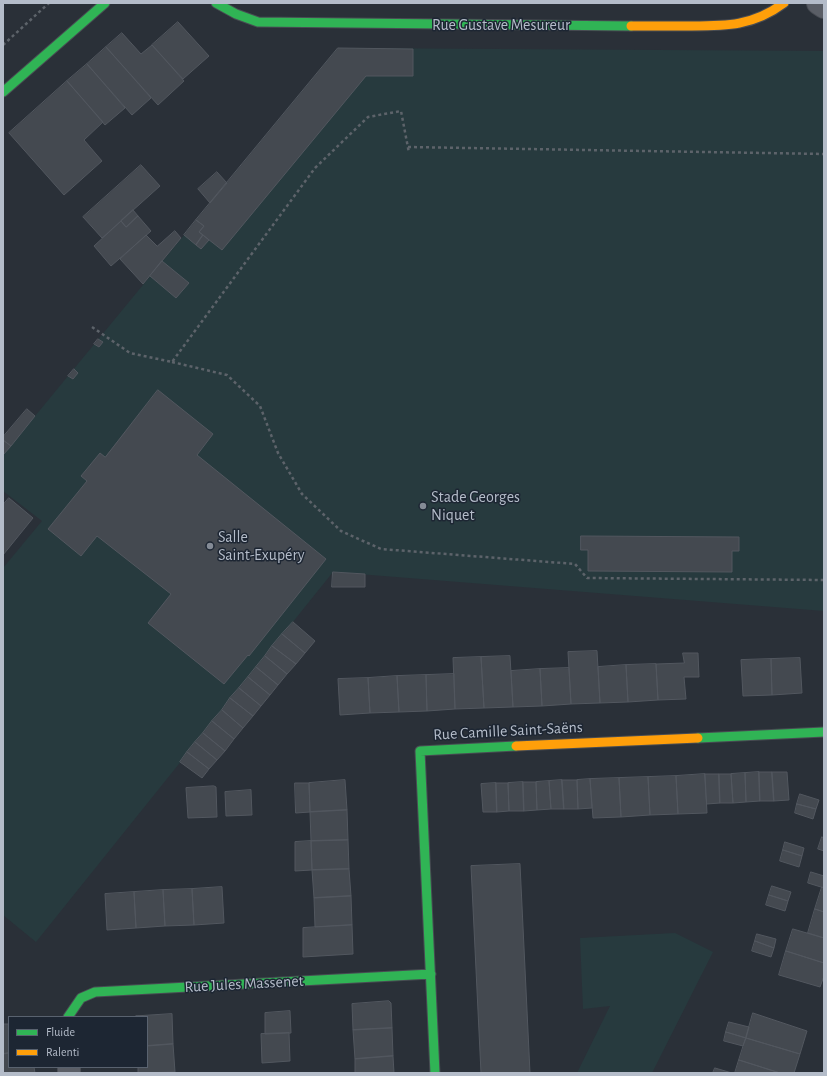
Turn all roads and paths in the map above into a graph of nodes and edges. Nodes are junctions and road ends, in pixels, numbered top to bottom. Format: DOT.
graph roads {
  1 [pos="49,3"];
  2 [pos="105,3"];
  3 [pos="216,3"];
  4 [pos="784,3"];
  5 [pos="818,3"];
  6 [pos="824,8"];
  7 [pos="3,45"];
  8 [pos="3,92"];
  9 [pos="408,147"];
  10 [pos="409,153"];
  11 [pos="824,154"];
  12 [pos="92,327"];
  13 [pos="172,362"];
  14 [pos="824,580"];
  15 [pos="824,732"];
  16 [pos="431,974"];
  17 [pos="69,1016"];
  18 [pos="435,1073"];
  1 -- 7 [label="path"];
  2 -- 8 [label="street"];
  3 -- 4 [label="street, Rue Gustave Mesureur"];
  5 -- 6 [label="street"];
  9 -- 10 [label="path"];
  9 -- 11 [label="path"];
  9 -- 13 [label="path"];
  12 -- 13 [label="path"];
  13 -- 14 [label="path"];
  15 -- 16 [label="street, Rue Camille Saint-Saëns"];
  16 -- 17 [label="street, Rue Jules Massenet"];
  16 -- 18 [label="street, Rue Camille Saint-Saëns"];
}
